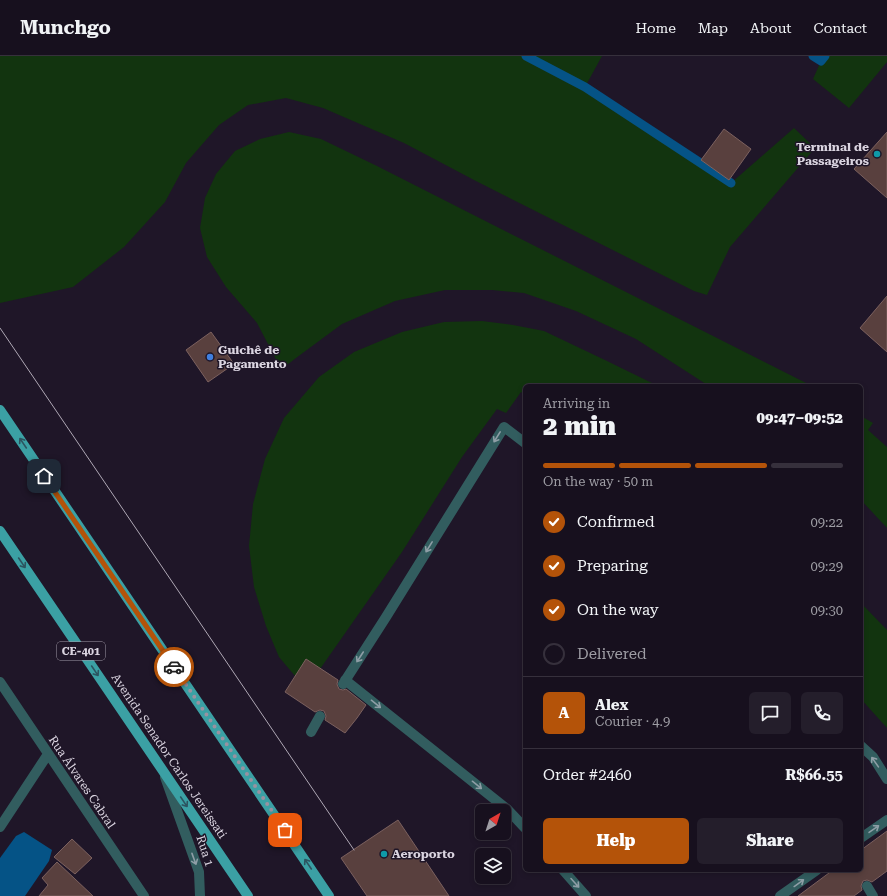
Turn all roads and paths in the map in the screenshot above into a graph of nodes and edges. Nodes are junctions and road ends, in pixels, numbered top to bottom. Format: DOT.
graph roads {
  1 [pos="0,410"];
  2 [pos="523,441"];
  3 [pos="0,531"];
  4 [pos="0,682"];
  5 [pos="320,716"];
  6 [pos="311,732"];
  7 [pos="863,748"];
  8 [pos="48,754"];
  9 [pos="162,770"];
  10 [pos="887,779"];
  11 [pos="887,820"];
  12 [pos="523,826"];
  13 [pos="0,827"];
  14 [pos="863,837"];
  15 [pos="565,872"];
  16 [pos="814,872"];
  17 [pos="867,886"];
  18 [pos="783,895"];
  19 [pos="144,896"];
  20 [pos="200,896"];
  21 [pos="248,896"];
  22 [pos="330,896"];
  23 [pos="586,896"];
  24 [pos="874,896"];
  22 -- 1 [label="main road, one-way"];
  2 -- 12 [label="street, one-way"];
  3 -- 9 [label="main road, Avenida Senador Carlos Jereissati / CE-401, one-way"];
  4 -- 8 [label="street, Rua Álvares Cabral"];
  5 -- 6 [label="street"];
  10 -- 7 [label="street, one-way"];
  8 -- 13 [label="street"];
  8 -- 19 [label="street, Rua Álvares Cabral"];
  9 -- 20 [label="street, Rua 1, one-way"];
  9 -- 21 [label="main road, Avenida Senador Carlos Jereissati / CE-401, one-way"];
  14 -- 11 [label="street, one-way"];
  15 -- 23 [label="street, one-way"];
  18 -- 16 [label="street, one-way"];
  17 -- 24 [label="street"];
}
